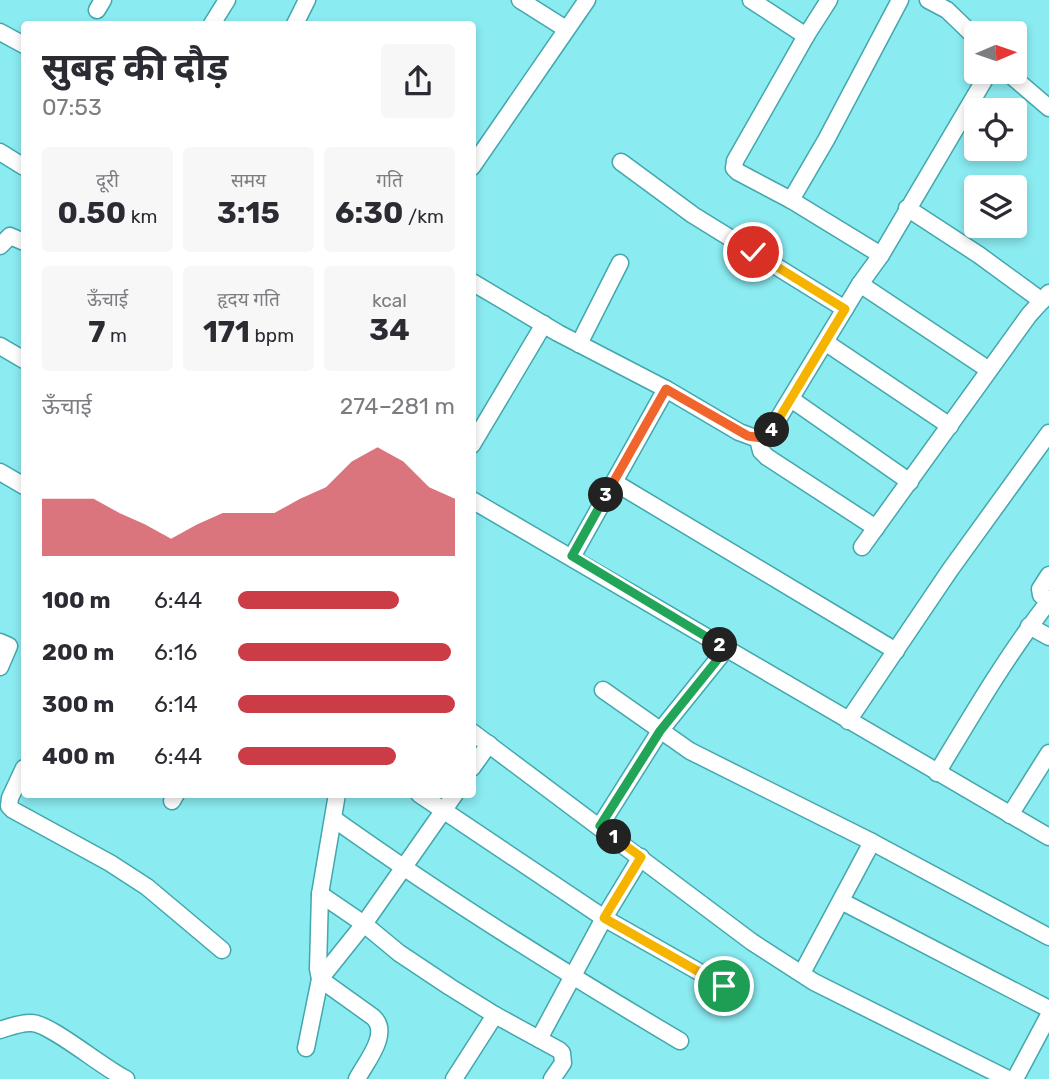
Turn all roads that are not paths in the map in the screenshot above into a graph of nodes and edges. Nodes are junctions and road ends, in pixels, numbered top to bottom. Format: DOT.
graph roads {
  1 [pos="227,0"];
  2 [pos="307,0"];
  3 [pos="520,0"];
  4 [pos="587,0"];
  5 [pos="751,0"];
  6 [pos="829,0"];
  7 [pos="900,0"];
  8 [pos="928,0"];
  9 [pos="214,21"];
  10 [pos="296,21"];
  11 [pos="964,26"];
  12 [pos="566,29"];
  13 [pos="0,32"];
  14 [pos="806,36"];
  15 [pos="21,43"];
  16 [pos="982,84"];
  17 [pos="1021,84"];
  18 [pos="1049,108"];
  19 [pos="0,152"];
  20 [pos="476,161"];
  21 [pos="621,162"];
  22 [pos="21,165"];
  23 [pos="791,200"];
  24 [pos="906,208"];
  25 [pos="21,241"];
  26 [pos="0,246"];
  27 [pos="881,255"];
  28 [pos="620,263"];
  29 [pos="476,284"];
  30 [pos="860,284"];
  31 [pos="1045,297"];
  32 [pos="845,309"];
  33 [pos="544,324"];
  34 [pos="825,342"];
  35 [pos="579,344"];
  36 [pos="0,346"];
  37 [pos="21,358"];
  38 [pos="989,370"];
  39 [pos="666,389"];
  40 [pos="791,399"];
  41 [pos="950,426"];
  42 [pos="1049,433"];
  43 [pos="476,438"];
  44 [pos="758,439"];
  45 [pos="0,472"];
  46 [pos="614,482"];
  47 [pos="910,482"];
  48 [pos="21,484"];
  49 [pos="476,502"];
  50 [pos="876,528"];
  51 [pos="862,547"];
  52 [pos="572,556"];
  53 [pos="1049,575"];
  54 [pos="1049,601"];
  55 [pos="1029,626"];
  56 [pos="1049,637"];
  57 [pos="5,644"];
  58 [pos="726,649"];
  59 [pos="21,652"];
  60 [pos="896,652"];
  61 [pos="0,667"];
  62 [pos="603,690"];
  63 [pos="848,721"];
  64 [pos="660,731"];
  65 [pos="476,735"];
  66 [pos="489,744"];
  67 [pos="1049,753"];
  68 [pos="476,762"];
  69 [pos="937,773"];
  70 [pos="21,774"];
  71 [pos="337,798"];
  72 [pos="425,798"];
  73 [pos="452,798"];
  74 [pos="444,810"];
  75 [pos="1010,814"];
  76 [pos="334,820"];
  77 [pos="600,826"];
  78 [pos="1049,837"];
  79 [pos="872,842"];
  80 [pos="641,857"];
  81 [pos="402,868"];
  82 [pos="320,894"];
  83 [pos="841,901"];
  84 [pos="604,918"];
  85 [pos="364,924"];
  86 [pos="1049,937"];
  87 [pos="222,950"];
  88 [pos="802,974"];
  89 [pos="572,976"];
  90 [pos="320,979"];
  91 [pos="724,986"];
  92 [pos="1049,1009"];
  93 [pos="495,1015"];
  94 [pos="1049,1015"];
  95 [pos="0,1030"];
  96 [pos="539,1039"];
  97 [pos="680,1041"];
  98 [pos="306,1048"];
  99 [pos="125,1079"];
  100 [pos="357,1079"];
  101 [pos="454,1079"];
  102 [pos="552,1079"];
  103 [pos="1008,1079"];
  104 [pos="1015,1079"];
  1 -- 9 [label="street"];
  2 -- 10 [label="street"];
  3 -- 12 [label="street"];
  4 -- 12 [label="street"];
  5 -- 14 [label="street"];
  6 -- 14 [label="street"];
  7 -- 23 [label="street"];
  8 -- 11 [label="street"];
  12 -- 20 [label="street"];
  13 -- 15 [label="street"];
  14 -- 23 [label="street"];
  16 -- 24 [label="street"];
  17 -- 18 [label="street"];
  19 -- 22 [label="street"];
  21 -- 32 [label="street"];
  23 -- 27 [label="street"];
  24 -- 27 [label="street"];
  24 -- 31 [label="street"];
  25 -- 26 [label="street"];
  27 -- 30 [label="street"];
  28 -- 35 [label="street"];
  29 -- 33 [label="street"];
  30 -- 32 [label="street"];
  30 -- 38 [label="street"];
  31 -- 38 [label="street"];
  32 -- 34 [label="street"];
  33 -- 35 [label="street"];
  33 -- 43 [label="street"];
  34 -- 40 [label="street"];
  34 -- 41 [label="street"];
  35 -- 39 [label="street"];
  36 -- 37 [label="street"];
  38 -- 41 [label="street"];
  39 -- 44 [label="street"];
  39 -- 46 [label="street"];
  40 -- 44 [label="street"];
  40 -- 47 [label="street"];
  41 -- 47 [label="street"];
  42 -- 60 [label="street"];
  44 -- 50 [label="street"];
  45 -- 48 [label="street"];
  46 -- 52 [label="street"];
  46 -- 60 [label="street"];
  47 -- 50 [label="street"];
  49 -- 52 [label="street"];
  50 -- 51 [label="street"];
  52 -- 58 [label="street"];
  53 -- 54 [label="street"];
  54 -- 55 [label="street"];
  55 -- 56 [label="street"];
  55 -- 69 [label="street"];
  57 -- 59 [label="street"];
  57 -- 61 [label="street"];
  58 -- 63 [label="street"];
  58 -- 64 [label="street"];
  60 -- 63 [label="street"];
  62 -- 64 [label="street"];
  63 -- 69 [label="street"];
  64 -- 77 [label="street"];
  64 -- 79 [label="street"];
  65 -- 66 [label="street"];
  66 -- 68 [label="street"];
  66 -- 77 [label="street"];
  67 -- 75 [label="street"];
  69 -- 75 [label="street"];
  70 -- 87 [label="street"];
  71 -- 76 [label="street"];
  72 -- 74 [label="street"];
  73 -- 74 [label="street"];
  74 -- 81 [label="street"];
  74 -- 84 [label="street"];
  75 -- 78 [label="street"];
  76 -- 81 [label="street"];
  76 -- 82 [label="street"];
  77 -- 80 [label="street"];
  79 -- 83 [label="street"];
  79 -- 86 [label="street"];
  80 -- 84 [label="street"];
  80 -- 88 [label="street"];
  81 -- 85 [label="street"];
  81 -- 89 [label="street"];
  82 -- 85 [label="street"];
  82 -- 90 [label="street"];
  83 -- 88 [label="street"];
  83 -- 92 [label="street"];
  84 -- 89 [label="street"];
  84 -- 91 [label="street"];
  85 -- 90 [label="street"];
  85 -- 93 [label="street"];
  88 -- 103 [label="street"];
  89 -- 96 [label="street"];
  89 -- 97 [label="street"];
  90 -- 98 [label="street"];
  90 -- 100 [label="street"];
  93 -- 96 [label="street"];
  93 -- 101 [label="street"];
  94 -- 104 [label="street"];
  95 -- 99 [label="street"];
  96 -- 102 [label="street"];
}
